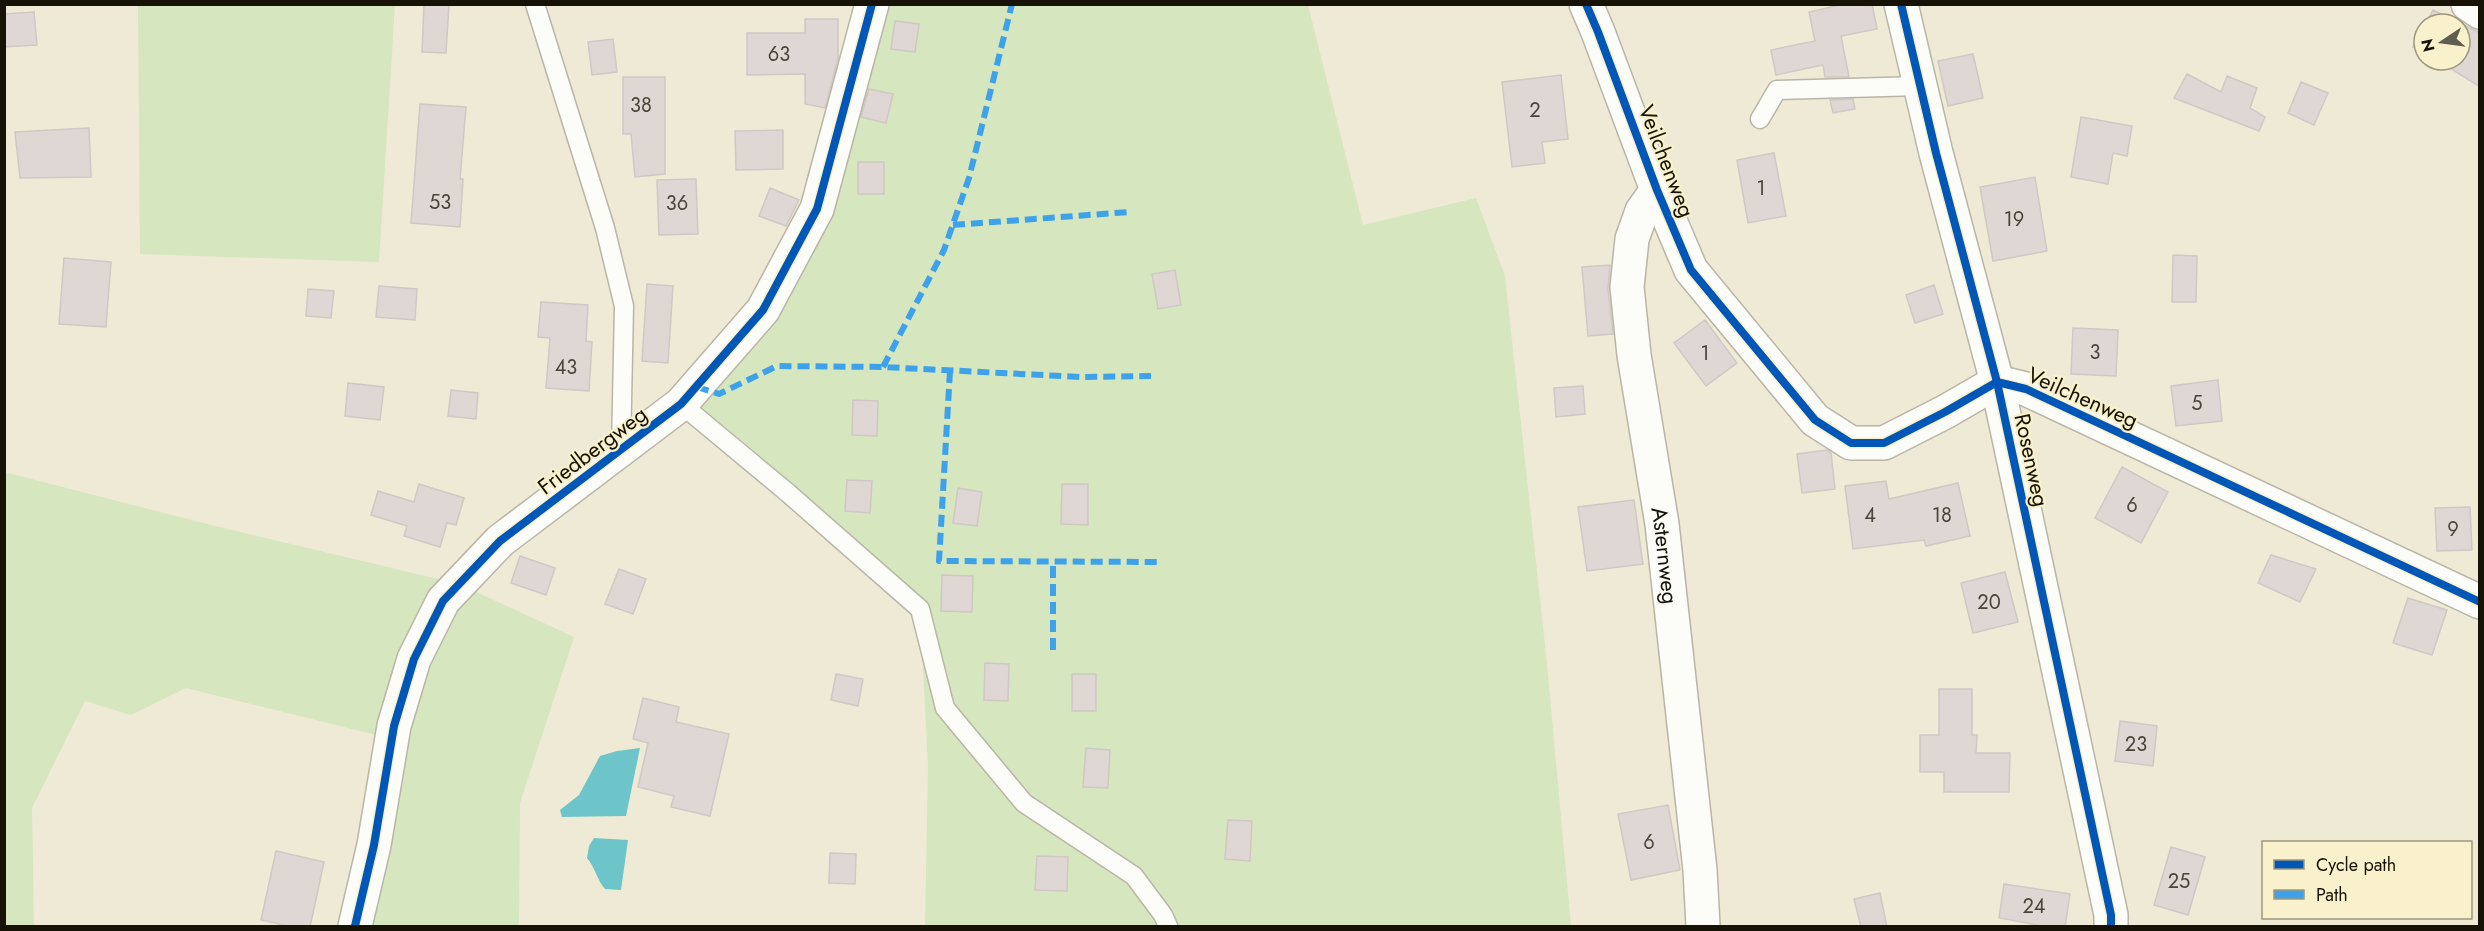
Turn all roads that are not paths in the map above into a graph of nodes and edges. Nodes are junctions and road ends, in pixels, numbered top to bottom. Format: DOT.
graph roads {
  1 [pos="535,4"];
  2 [pos="872,4"];
  3 [pos="1586,4"];
  4 [pos="1901,4"];
  5 [pos="2468,4"];
  6 [pos="2480,12"];
  7 [pos="1920,86"];
  8 [pos="1760,119"];
  9 [pos="1657,190"];
  10 [pos="1997,382"];
  11 [pos="681,405"];
  12 [pos="621,450"];
  13 [pos="2480,602"];
  14 [pos="355,927"];
  15 [pos="1168,927"];
  16 [pos="1703,927"];
  17 [pos="2111,927"];
  1 -- 12 [label="lane"];
  2 -- 11 [label="street, Friedbergweg"];
  3 -- 9 [label="street, Veilchenweg"];
  4 -- 7 [label="street, Rosenweg"];
  5 -- 6 [label="street"];
  7 -- 8 [label="lane"];
  7 -- 10 [label="street, Rosenweg"];
  9 -- 10 [label="street, Veilchenweg"];
  9 -- 16 [label="street, Asternweg"];
  10 -- 13 [label="street, Veilchenweg"];
  10 -- 17 [label="street, Rosenweg"];
  11 -- 12 [label="street, Friedbergweg"];
  11 -- 15 [label="lane"];
  12 -- 14 [label="street, Friedbergweg"];
}
